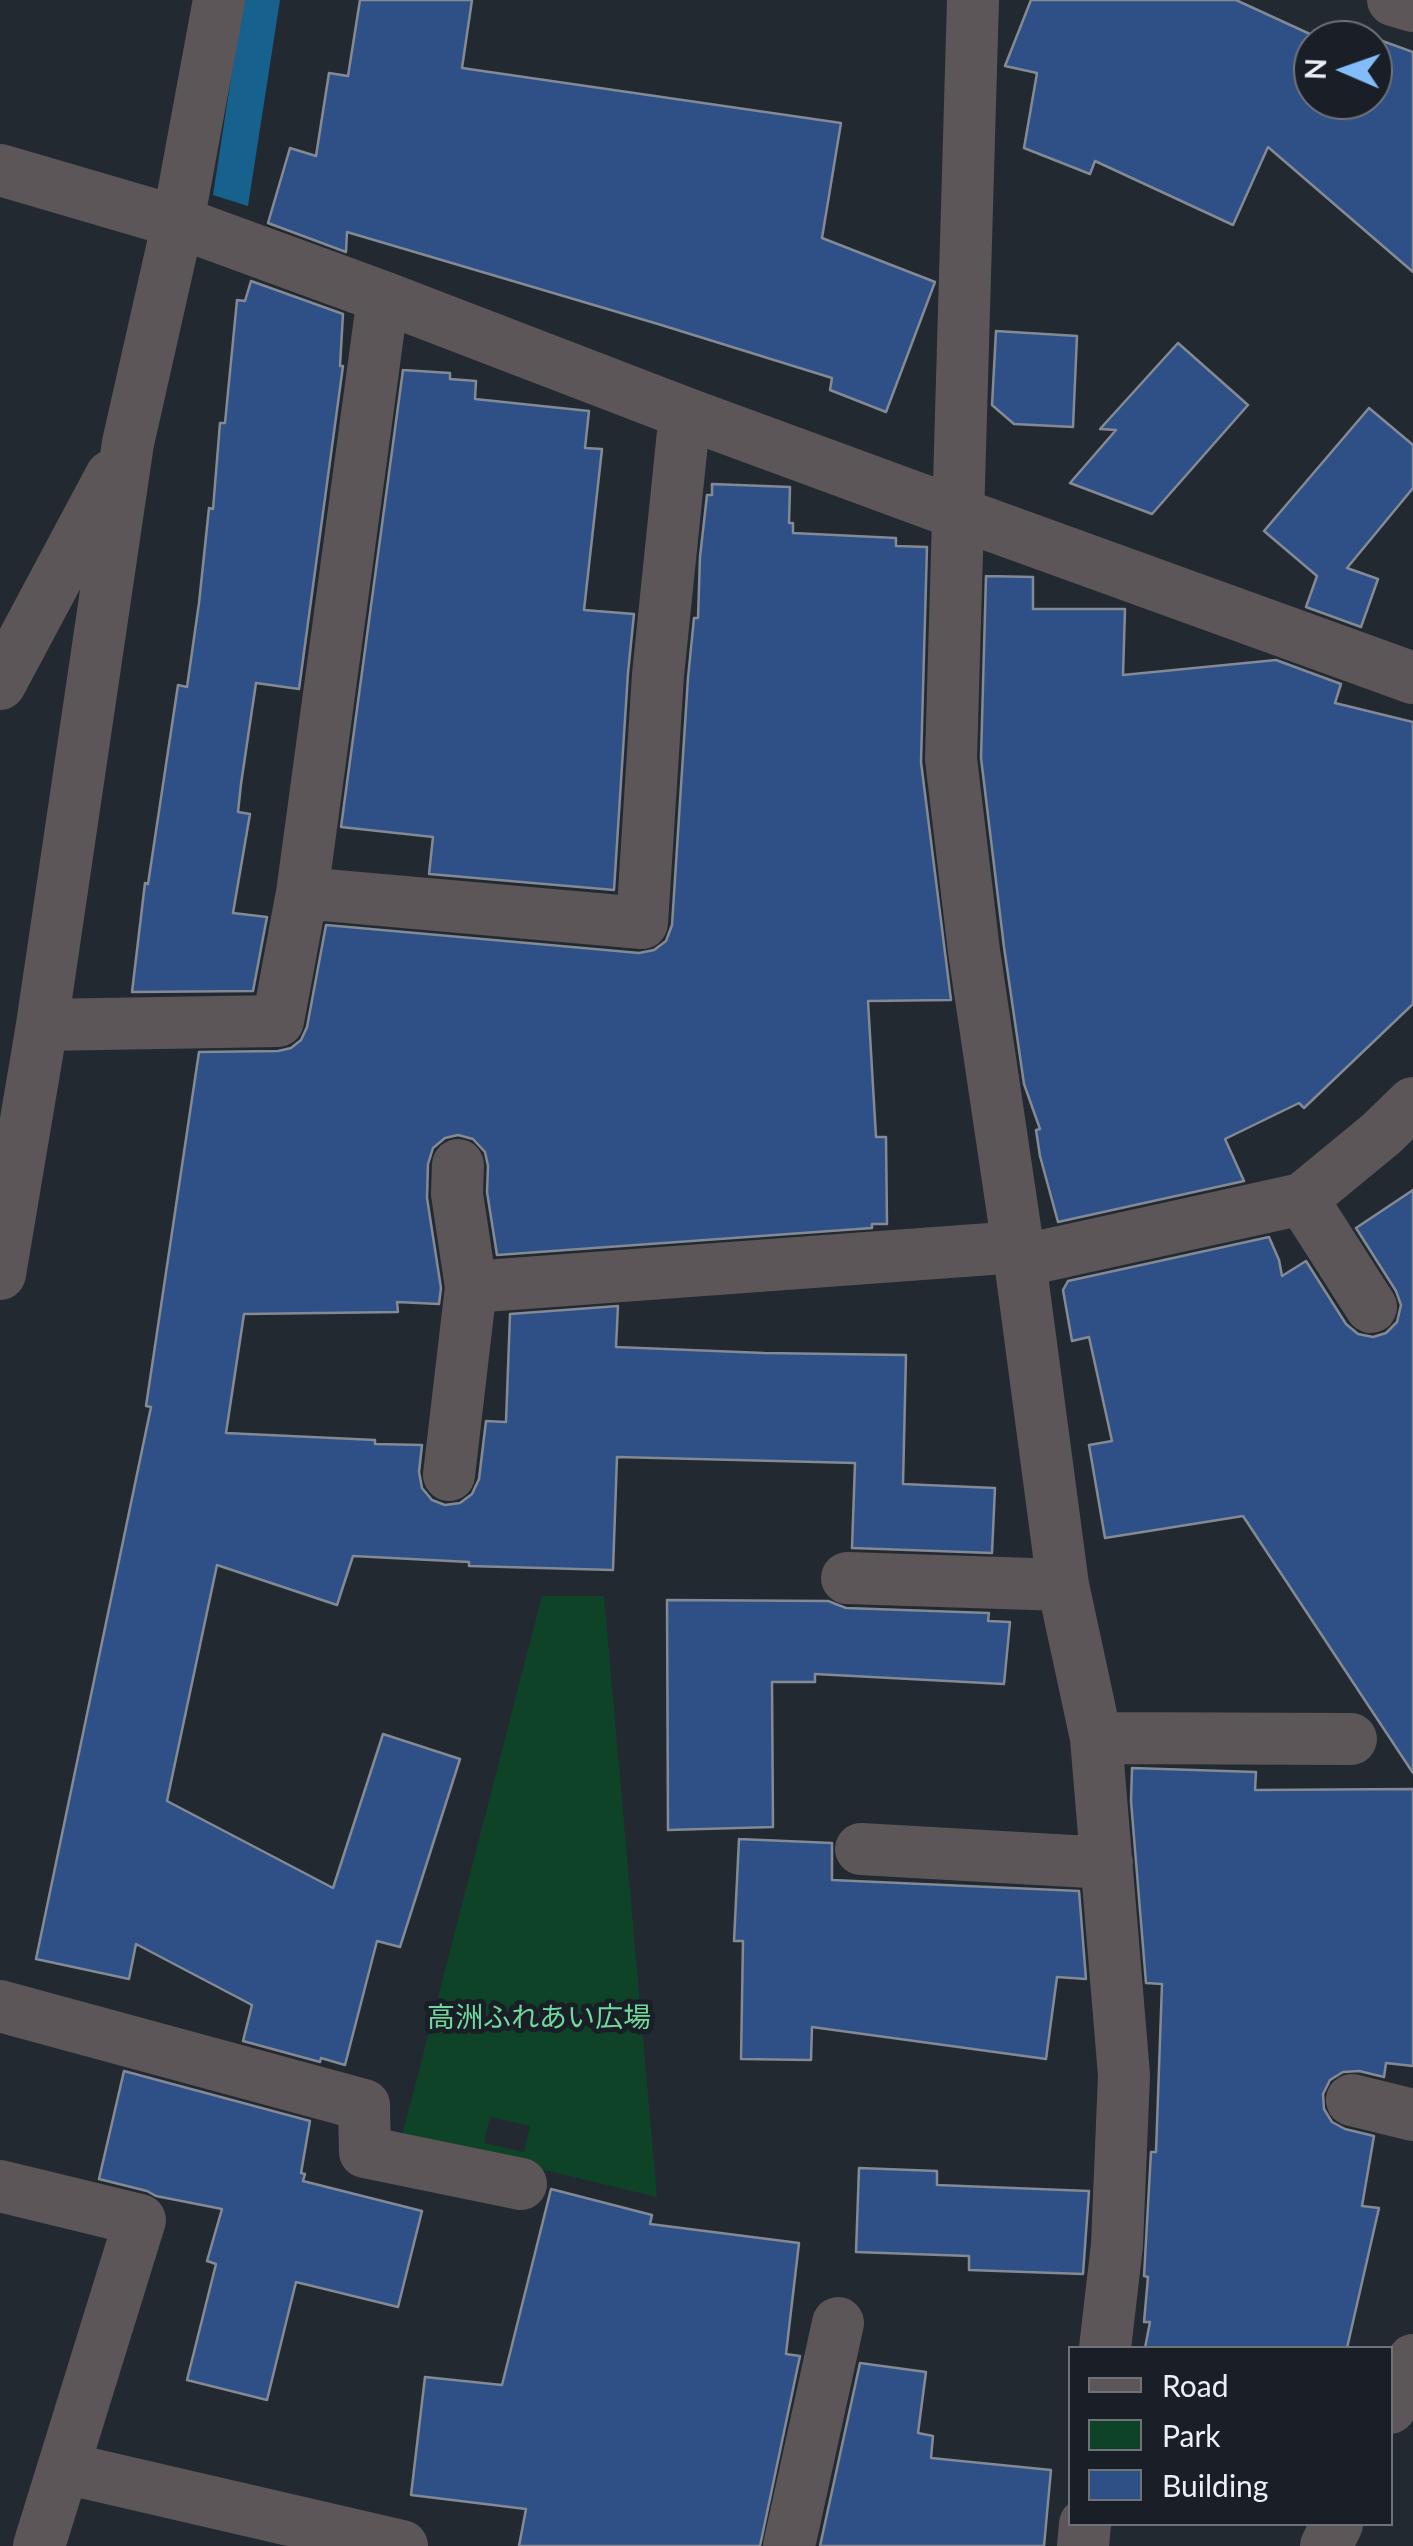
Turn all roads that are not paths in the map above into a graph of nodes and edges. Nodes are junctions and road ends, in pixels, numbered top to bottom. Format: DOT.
graph roads {
  1 [pos="219,0"];
  2 [pos="973,0"];
  3 [pos="1393,0"];
  4 [pos="1413,6"];
  5 [pos="0,170"];
  6 [pos="178,222"];
  7 [pos="383,297"];
  8 [pos="685,413"];
  9 [pos="128,444"];
  10 [pos="957,513"];
  11 [pos="1413,678"];
  12 [pos="0,684"];
  13 [pos="302,892"];
  14 [pos="42,1025"];
  15 [pos="1413,1103"];
  16 [pos="458,1166"];
  17 [pos="1302,1198"];
  18 [pos="1019,1254"];
  19 [pos="0,1274"];
  20 [pos="471,1287"];
  21 [pos="1372,1307"];
  22 [pos="448,1475"];
  23 [pos="847,1578"];
  24 [pos="1063,1585"];
  25 [pos="1096,1738"];
  26 [pos="1351,1739"];
  27 [pos="861,1849"];
  28 [pos="1107,1863"];
  29 [pos="0,2006"];
  30 [pos="1352,2100"];
  31 [pos="1413,2115"];
  32 [pos="521,2184"];
  33 [pos="0,2186"];
  34 [pos="838,2323"];
  35 [pos="1105,2346"];
  36 [pos="1413,2360"];
  37 [pos="1393,2402"];
  38 [pos="65,2468"];
  39 [pos="315,2536"];
  40 [pos="40,2546"];
  41 [pos="402,2546"];
  42 [pos="789,2546"];
  1 -- 6 [label="street"];
  2 -- 10 [label="street"];
  3 -- 4 [label="street"];
  5 -- 6 [label="street"];
  6 -- 7 [label="street"];
  6 -- 9 [label="street"];
  7 -- 8 [label="street"];
  7 -- 13 [label="street"];
  8 -- 10 [label="street"];
  8 -- 13 [label="street"];
  9 -- 12 [label="street"];
  9 -- 14 [label="street"];
  10 -- 11 [label="street"];
  10 -- 18 [label="street"];
  13 -- 14 [label="street"];
  14 -- 19 [label="street"];
  15 -- 17 [label="street"];
  16 -- 20 [label="street"];
  17 -- 18 [label="street"];
  17 -- 21 [label="street"];
  18 -- 20 [label="street"];
  18 -- 24 [label="street"];
  20 -- 22 [label="street"];
  23 -- 24 [label="street"];
  24 -- 25 [label="street"];
  25 -- 26 [label="street"];
  25 -- 28 [label="street"];
  27 -- 28 [label="street"];
  28 -- 35 [label="street"];
  29 -- 32 [label="street"];
  30 -- 31 [label="street"];
  33 -- 38 [label="street"];
  34 -- 42 [label="street"];
  36 -- 37 [label="street"];
  38 -- 39 [label="street"];
  38 -- 40 [label="street"];
  39 -- 41 [label="street"];
}
